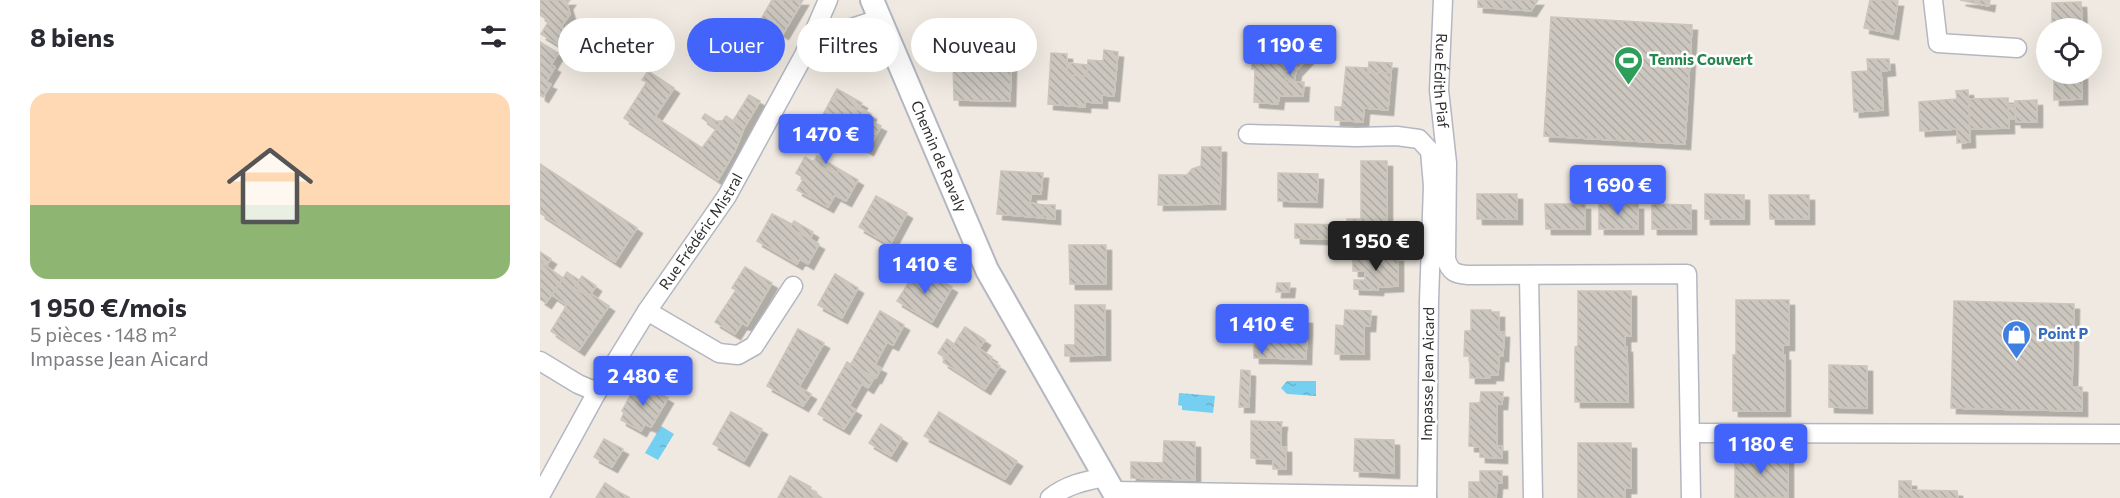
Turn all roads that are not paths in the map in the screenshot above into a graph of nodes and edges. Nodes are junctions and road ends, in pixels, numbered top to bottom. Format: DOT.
graph roads {
  1 [pos="828,0"];
  2 [pos="1443,0"];
  3 [pos="1933,0"];
  4 [pos="875,5"];
  5 [pos="820,18"];
  6 [pos="856,18"];
  7 [pos="2017,48"];
  8 [pos="797,68"];
  9 [pos="1248,135"];
  10 [pos="1529,275"];
  11 [pos="793,286"];
  12 [pos="647,310"];
  13 [pos="540,361"];
  14 [pos="597,392"];
  15 [pos="1690,433"];
  16 [pos="2120,434"];
  17 [pos="1111,489"];
  18 [pos="540,496"];
  19 [pos="1426,497"];
  20 [pos="1050,498"];
  21 [pos="1533,498"];
  22 [pos="1691,498"];
  1 -- 5 [label="street, Rue Frédéric Mistral"];
  2 -- 10 [label="street, Rue Édith Piaf"];
  3 -- 7 [label="street"];
  4 -- 6 [label="street, Rue Frédéric Mistral"];
  4 -- 17 [label="street, Chemin de Ravaly"];
  8 -- 12 [label="street, Rue Frédéric Mistral"];
  9 -- 19 [label="street, Impasse Jean Aicard"];
  10 -- 15 [label="street, Rue Édith Piaf"];
  10 -- 21 [label="street"];
  11 -- 12 [label="street"];
  12 -- 14 [label="street, Rue Frédéric Mistral"];
  13 -- 14 [label="street"];
  14 -- 18 [label="street, Rue Frédéric Mistral"];
  15 -- 16 [label="street"];
  15 -- 22 [label="street"];
  17 -- 19 [label="street"];
  17 -- 20 [label="street"];
}
